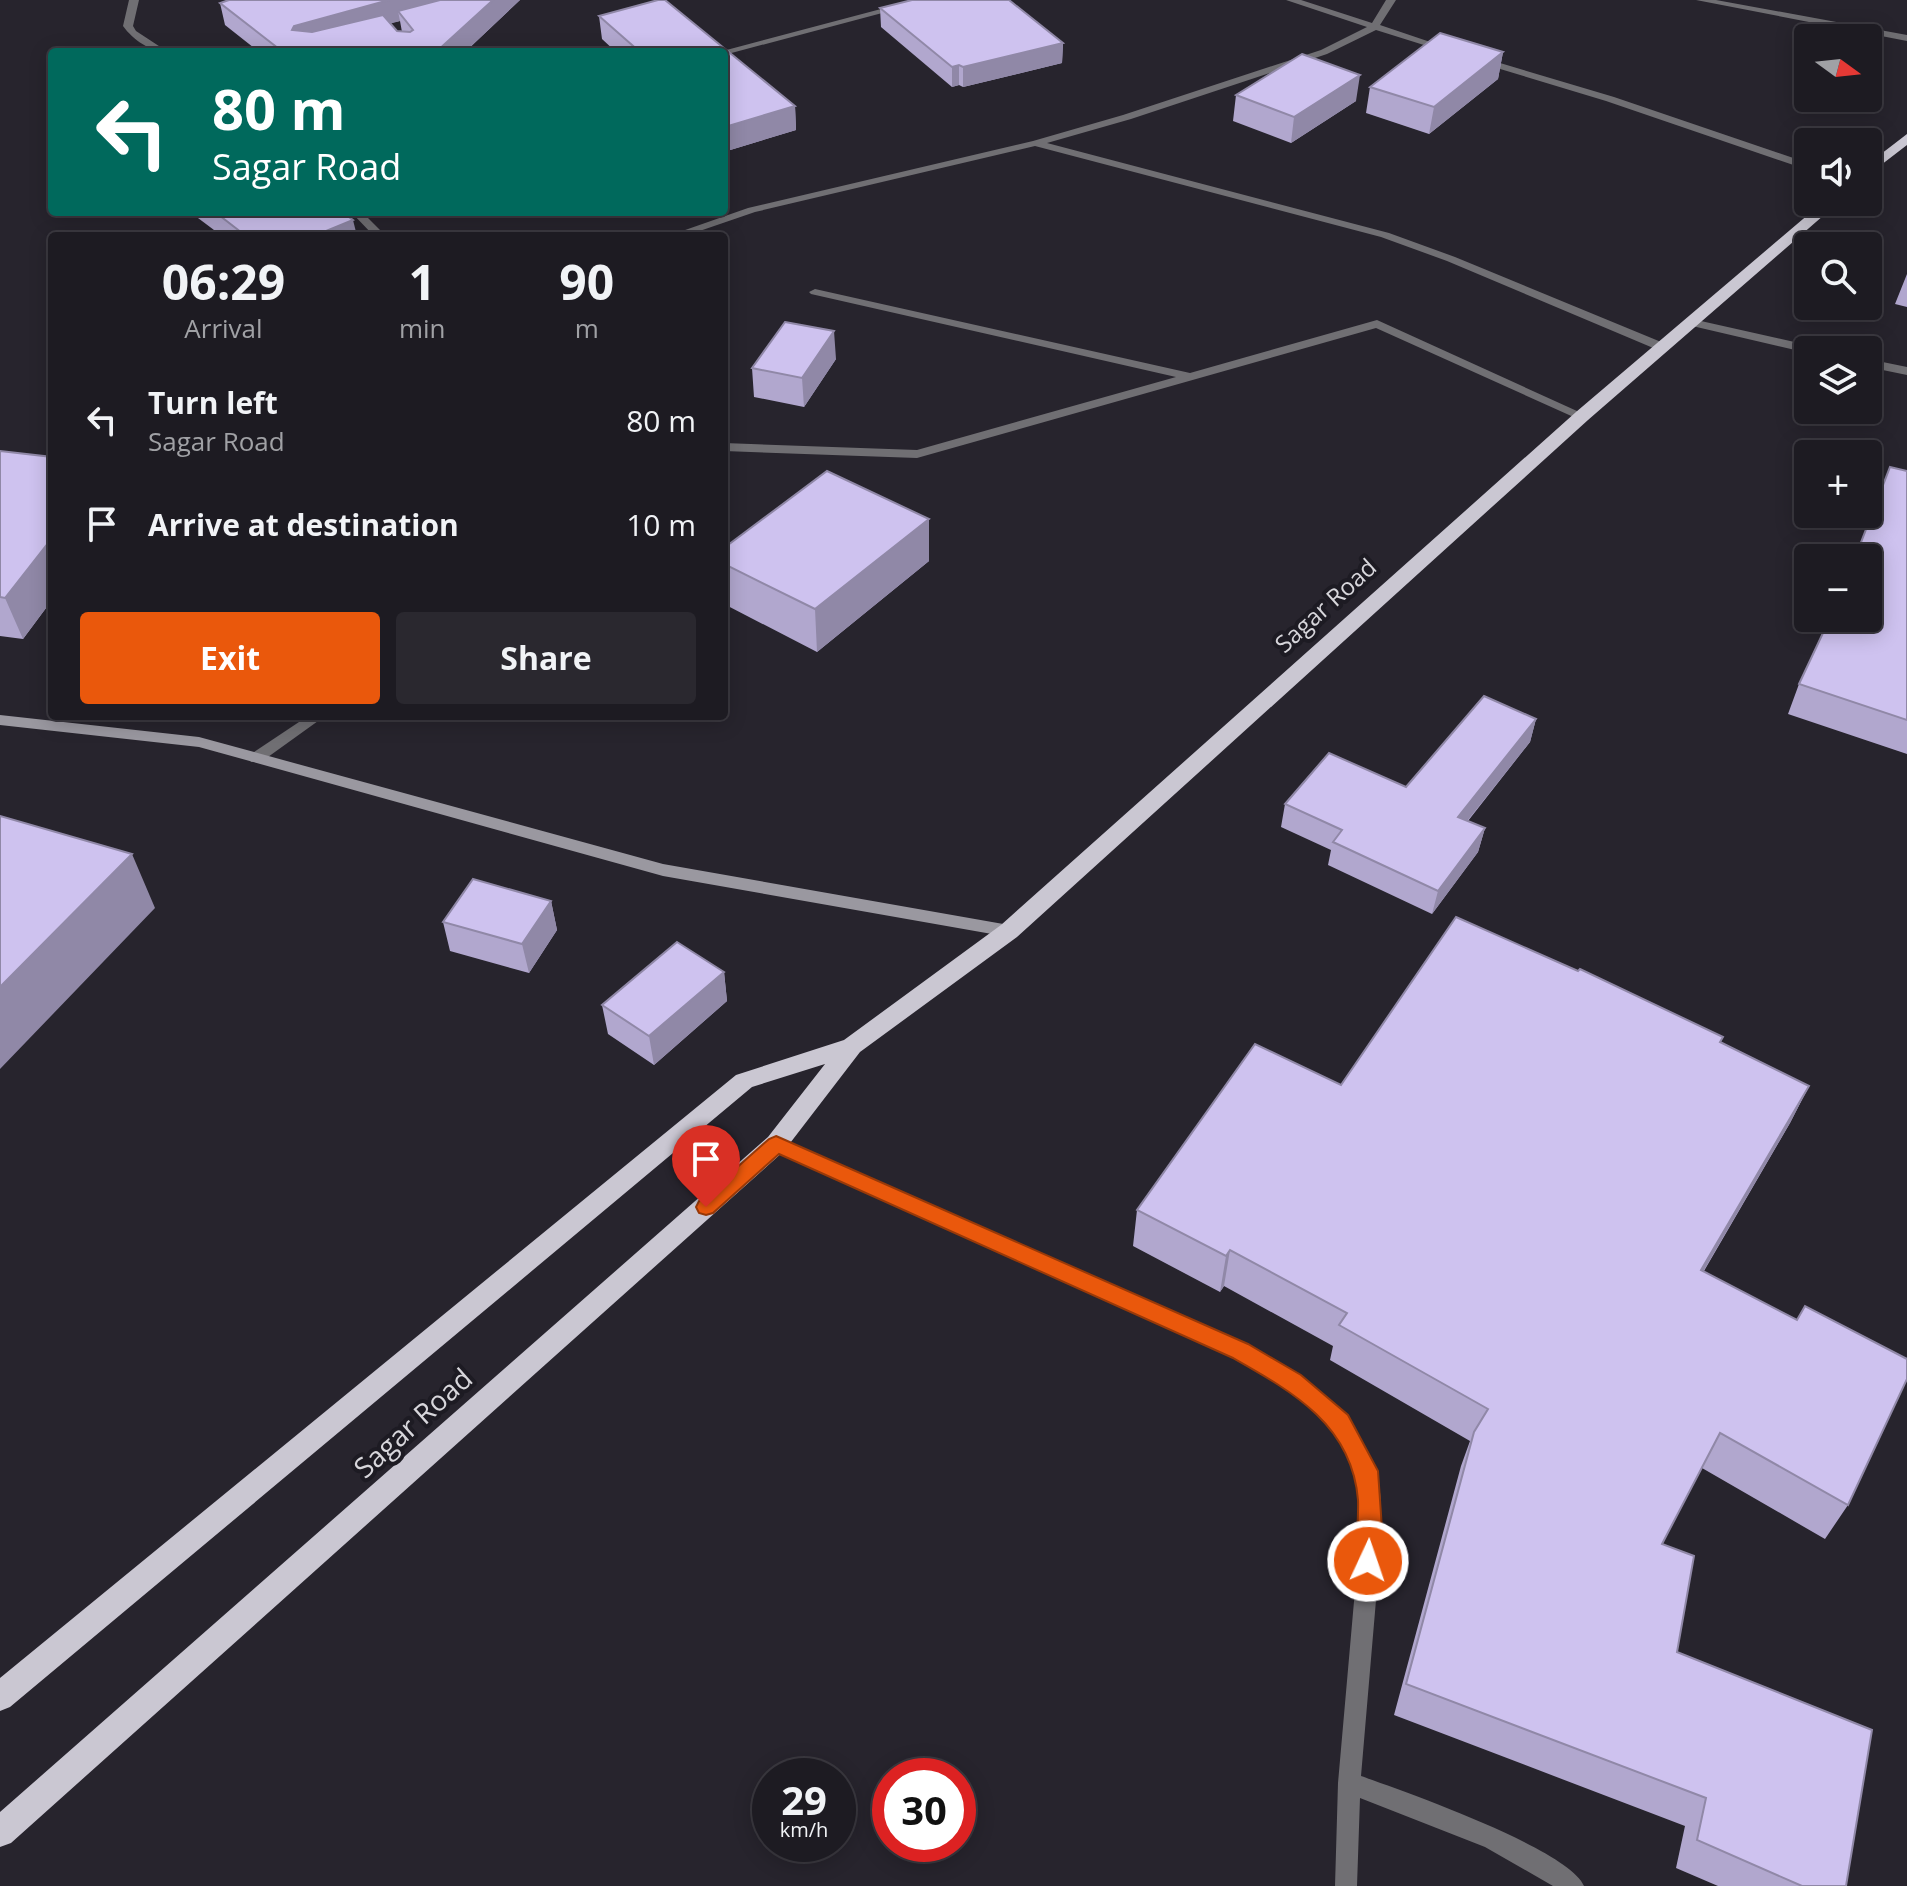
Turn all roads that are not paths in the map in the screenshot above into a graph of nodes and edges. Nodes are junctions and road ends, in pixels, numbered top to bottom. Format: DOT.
graph roads {
  1 [pos="134,0"];
  2 [pos="922,0"];
  3 [pos="1291,0"];
  4 [pos="1391,0"];
  5 [pos="1701,0"];
  6 [pos="1374,27"];
  7 [pos="1907,38"];
  8 [pos="157,48"];
  9 [pos="728,51"];
  10 [pos="1907,138"];
  11 [pos="1036,143"];
  12 [pos="1882,159"];
  13 [pos="1794,162"];
  14 [pos="360,216"];
  15 [pos="1816,216"];
  16 [pos="376,232"];
  17 [pos="686,232"];
  18 [pos="815,292"];
  19 [pos="1692,323"];
  20 [pos="1794,346"];
  21 [pos="1662,347"];
  22 [pos="1882,366"];
  23 [pos="1907,371"];
  24 [pos="1192,377"];
  25 [pos="1582,416"];
  26 [pos="728,447"];
  27 [pos="0,720"];
  28 [pos="312,720"];
  29 [pos="256,758"];
  30 [pos="1009,931"];
  31 [pos="852,1046"];
  32 [pos="776,1144"];
  33 [pos="0,1697"];
  34 [pos="1349,1783"];
  35 [pos="0,1832"];
  36 [pos="1346,1886"];
  37 [pos="1573,1886"];
  1 -- 8 [label="street"];
  2 -- 9 [label="street"];
  3 -- 6 [label="street"];
  4 -- 6 [label="street"];
  5 -- 7 [label="street"];
  6 -- 11 [label="street"];
  6 -- 13 [label="street"];
  10 -- 12 [label="highway"];
  11 -- 17 [label="street"];
  11 -- 21 [label="street"];
  14 -- 16 [label="street"];
  15 -- 19 [label="highway, Sagar Road"];
  18 -- 24 [label="street"];
  19 -- 20 [label="street"];
  19 -- 21 [label="highway, Sagar Road"];
  21 -- 25 [label="highway, Sagar Road"];
  22 -- 23 [label="street"];
  24 -- 25 [label="street"];
  24 -- 26 [label="street"];
  25 -- 30 [label="highway, Sagar Road"];
  27 -- 29 [label="main road"];
  28 -- 29 [label="street"];
  29 -- 30 [label="main road"];
  30 -- 31 [label="highway, Sagar Road"];
  31 -- 32 [label="highway, Sagar Road"];
  31 -- 33 [label="highway, Sagar Road"];
  32 -- 34 [label="street"];
  32 -- 35 [label="highway, Sagar Road"];
  34 -- 36 [label="street"];
  34 -- 37 [label="street"];
}
